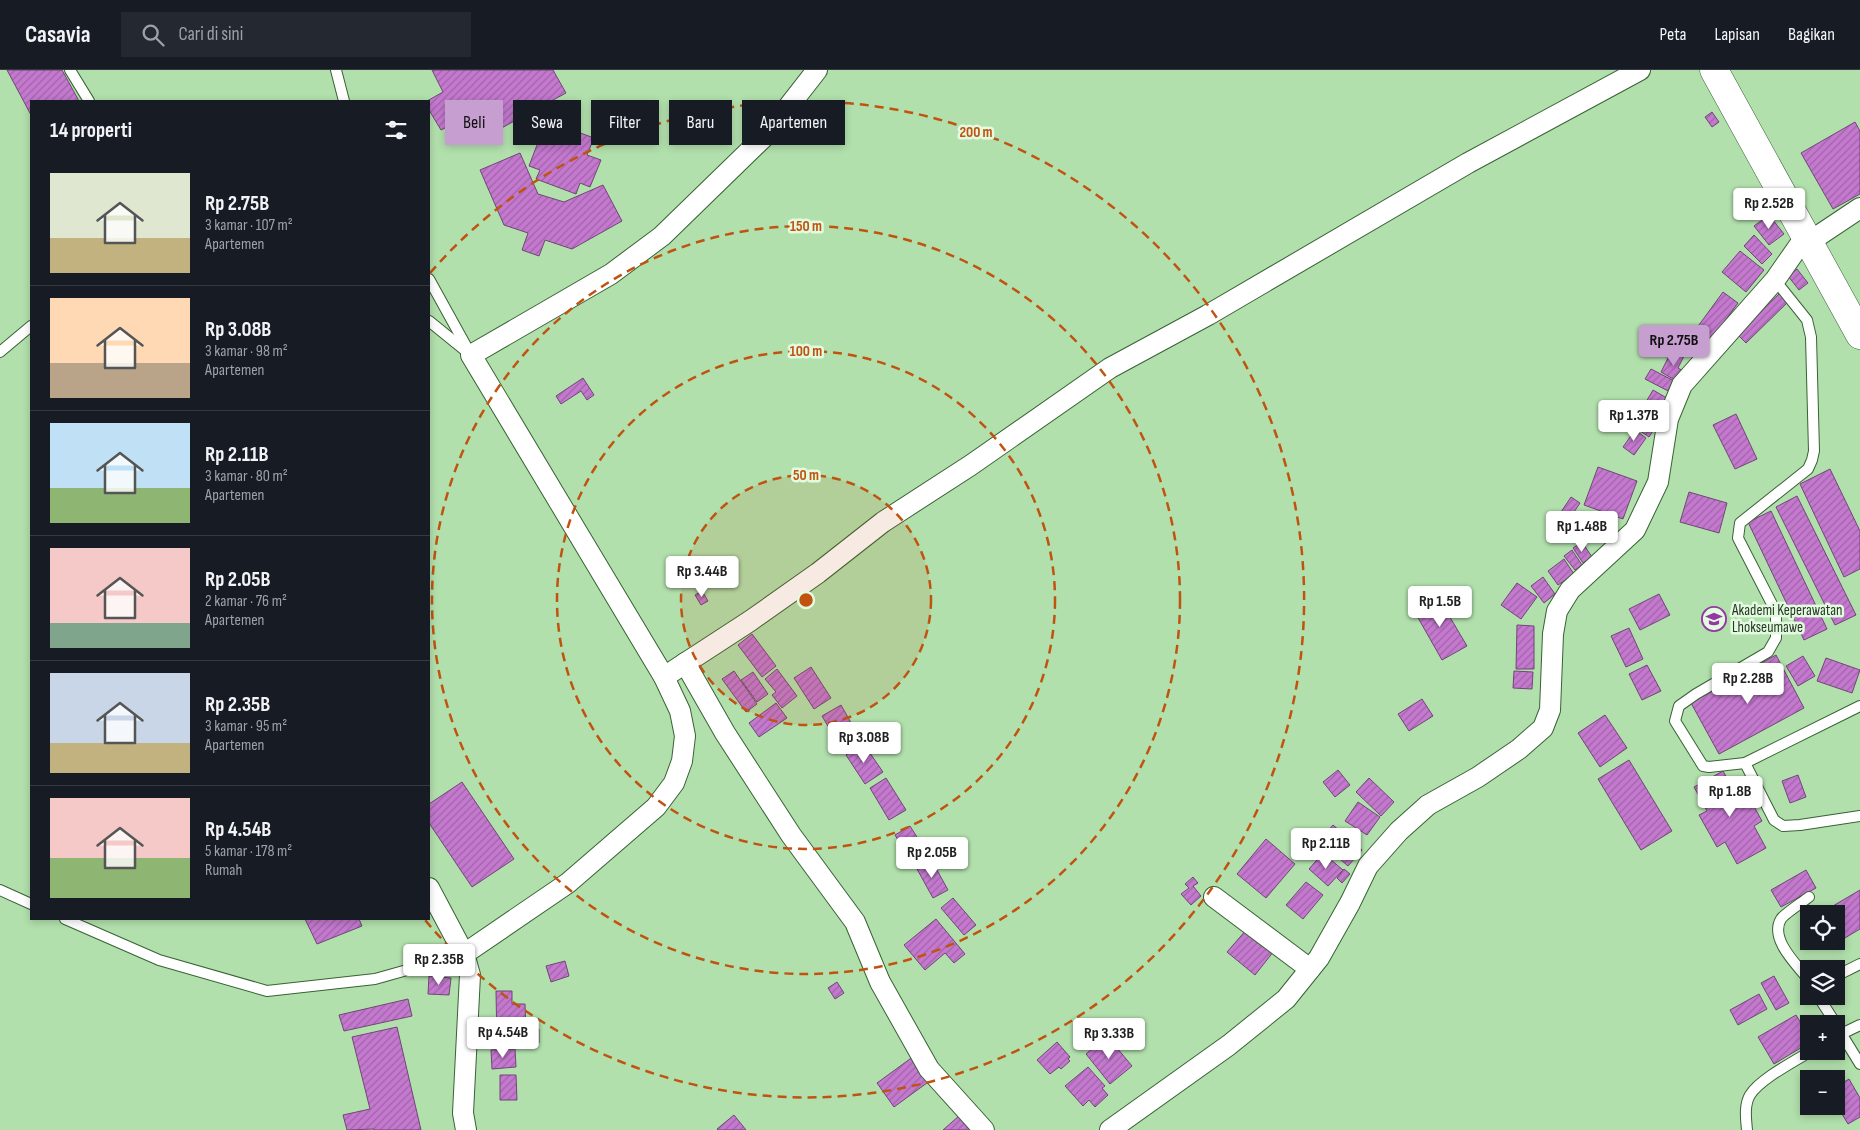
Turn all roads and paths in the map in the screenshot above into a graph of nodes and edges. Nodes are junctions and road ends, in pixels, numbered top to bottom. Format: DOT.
graph roads {
  1 [pos="70,70"];
  2 [pos="336,70"];
  3 [pos="817,70"];
  4 [pos="1640,70"];
  5 [pos="1714,70"];
  6 [pos="88,100"];
  7 [pos="344,100"];
  8 [pos="1860,208"];
  9 [pos="1807,239"];
  10 [pos="1776,280"];
  11 [pos="430,281"];
  12 [pos="430,322"];
  13 [pos="30,327"];
  14 [pos="1860,335"];
  15 [pos="0,352"];
  16 [pos="471,355"];
  17 [pos="685,663"];
  18 [pos="664,677"];
  19 [pos="1860,706"];
  20 [pos="1744,763"];
  21 [pos="1860,816"];
  22 [pos="0,890"];
  23 [pos="430,890"];
  24 [pos="1214,897"];
  25 [pos="1809,898"];
  26 [pos="30,904"];
  27 [pos="67,920"];
  28 [pos="464,954"];
  29 [pos="1860,964"];
  30 [pos="1310,969"];
  31 [pos="1800,969"];
  32 [pos="1845,972"];
  33 [pos="1860,1025"];
  34 [pos="1845,1028"];
  35 [pos="1845,1042"];
  36 [pos="1800,1058"];
  37 [pos="1860,1064"];
  38 [pos="466,1130"];
  39 [pos="984,1130"];
  40 [pos="1110,1130"];
  41 [pos="1747,1130"];
  1 -- 6 [label="lane"];
  2 -- 7 [label="lane"];
  3 -- 16 [label="street"];
  4 -- 17 [label="street"];
  5 -- 9 [label="highway"];
  8 -- 9 [label="street"];
  9 -- 10 [label="street"];
  9 -- 14 [label="highway"];
  10 -- 20 [label="lane"];
  10 -- 30 [label="street"];
  11 -- 16 [label="lane"];
  12 -- 16 [label="lane"];
  13 -- 15 [label="lane"];
  16 -- 18 [label="street"];
  17 -- 18 [label="street"];
  17 -- 39 [label="street"];
  18 -- 28 [label="street"];
  19 -- 20 [label="lane"];
  20 -- 21 [label="lane"];
  22 -- 26 [label="lane"];
  23 -- 28 [label="street"];
  24 -- 30 [label="street"];
  25 -- 31 [label="lane"];
  27 -- 28 [label="lane"];
  28 -- 38 [label="street"];
  29 -- 32 [label="lane"];
  30 -- 40 [label="street"];
  33 -- 34 [label="lane"];
  35 -- 37 [label="lane"];
  36 -- 41 [label="lane"];
}
